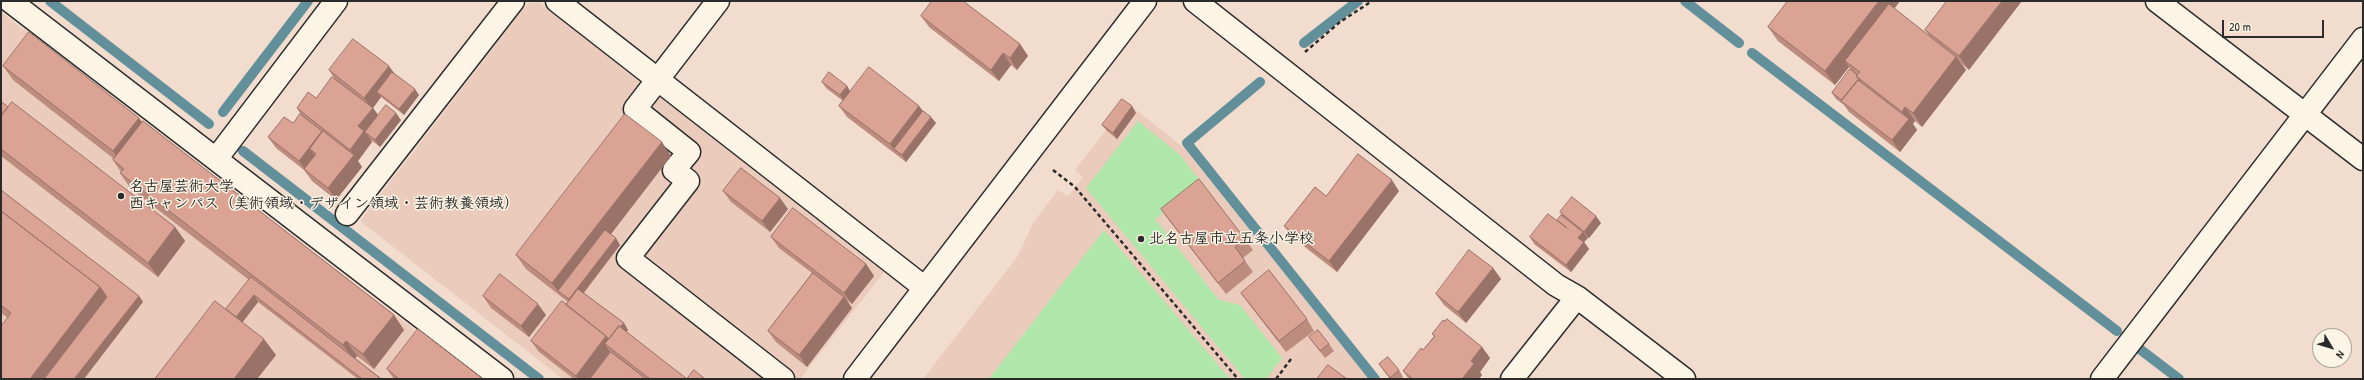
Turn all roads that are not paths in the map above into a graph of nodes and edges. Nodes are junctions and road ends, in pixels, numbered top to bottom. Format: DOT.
graph roads {
  1 [pos="10,1"];
  2 [pos="336,1"];
  3 [pos="513,1"];
  4 [pos="558,1"];
  5 [pos="718,1"];
  6 [pos="1145,1"];
  7 [pos="1195,1"];
  8 [pos="2157,1"];
  9 [pos="2363,39"];
  10 [pos="658,79"];
  11 [pos="2305,114"];
  12 [pos="216,159"];
  13 [pos="2363,159"];
  14 [pos="347,214"];
  15 [pos="925,288"];
  16 [pos="1577,296"];
  17 [pos="502,379"];
  18 [pos="783,379"];
  19 [pos="855,379"];
  20 [pos="1512,379"];
  21 [pos="1684,379"];
  22 [pos="2102,379"];
  1 -- 12 [label="street"];
  2 -- 12 [label="street"];
  3 -- 14 [label="street"];
  4 -- 10 [label="street"];
  5 -- 10 [label="street"];
  6 -- 15 [label="street"];
  7 -- 16 [label="street"];
  8 -- 11 [label="street"];
  9 -- 11 [label="street"];
  10 -- 15 [label="street"];
  10 -- 18 [label="street"];
  11 -- 13 [label="street"];
  11 -- 22 [label="street"];
  12 -- 17 [label="street"];
  15 -- 19 [label="street"];
  16 -- 20 [label="street"];
  16 -- 21 [label="street"];
}
